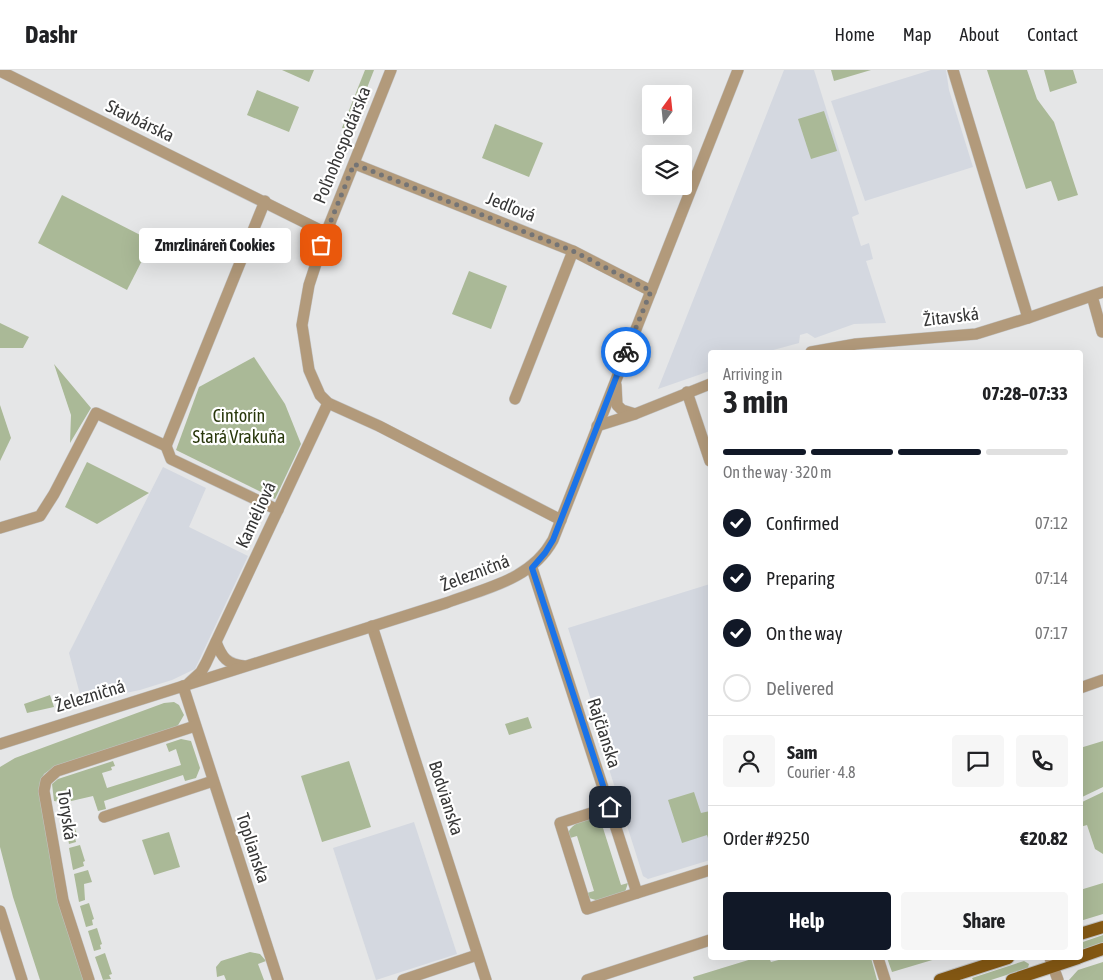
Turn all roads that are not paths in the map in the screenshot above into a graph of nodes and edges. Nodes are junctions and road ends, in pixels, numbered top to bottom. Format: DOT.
graph roads {
  1 [pos="391,70"];
  2 [pos="738,70"];
  3 [pos="952,70"];
  4 [pos="0,71"];
  5 [pos="354,164"];
  6 [pos="265,201"];
  7 [pos="326,233"];
  8 [pos="573,251"];
  9 [pos="651,291"];
  10 [pos="1103,292"];
  11 [pos="1092,296"];
  12 [pos="1028,318"];
  13 [pos="1102,332"];
  14 [pos="858,348"];
  15 [pos="834,350"];
  16 [pos="616,377"];
  17 [pos="708,385"];
  18 [pos="687,392"];
  19 [pos="515,399"];
  20 [pos="328,403"];
  21 [pos="635,414"];
  22 [pos="597,426"];
  23 [pos="166,446"];
  24 [pos="708,455"];
  25 [pos="278,510"];
  26 [pos="562,520"];
  27 [pos="0,528"];
  28 [pos="532,568"];
  29 [pos="372,626"];
  30 [pos="216,642"];
  31 [pos="245,667"];
  32 [pos="1103,680"];
  33 [pos="185,685"];
  34 [pos="1083,687"];
  35 [pos="196,726"];
  36 [pos="0,736"];
  37 [pos="13,739"];
  38 [pos="0,744"];
  39 [pos="0,754"];
  40 [pos="213,781"];
  41 [pos="610,807"];
  42 [pos="104,816"];
  43 [pos="708,871"];
  44 [pos="637,893"];
  45 [pos="0,911"];
  46 [pos="1103,926"];
  47 [pos="1083,933"];
  48 [pos="708,941"];
  49 [pos="1103,950"];
  50 [pos="478,955"];
  51 [pos="1083,956"];
  52 [pos="879,960"];
  53 [pos="1002,960"];
  54 [pos="1052,962"];
  55 [pos="22,980"];
  56 [pos="89,980"];
  57 [pos="278,980"];
  58 [pos="402,980"];
  59 [pos="486,980"];
  60 [pos="587,980"];
  61 [pos="885,980"];
  62 [pos="940,980"];
  63 [pos="1012,980"];
  64 [pos="1058,980"];
  1 -- 5 [label="street, Poľnohospodárska"];
  2 -- 9 [label="street, Železničná"];
  3 -- 12 [label="street"];
  4 -- 6 [label="street, Stavbárska"];
  5 -- 7 [label="street, Poľnohospodárska"];
  5 -- 8 [label="street, Jedľová"];
  6 -- 7 [label="street, Stavbárska"];
  6 -- 23 [label="street"];
  7 -- 20 [label="street, Poľnohospodárska"];
  8 -- 9 [label="street, Jedľová"];
  8 -- 19 [label="street"];
  9 -- 16 [label="street, Železničná"];
  10 -- 11 [label="street, Žitavská"];
  11 -- 12 [label="street, Žitavská"];
  11 -- 13 [label="street"];
  12 -- 14 [label="street, Žitavská"];
  14 -- 15 [label="street, Žitavská"];
  16 -- 21 [label="street"];
  16 -- 22 [label="street, Železničná"];
  17 -- 18 [label="street"];
  18 -- 21 [label="street"];
  18 -- 24 [label="street"];
  20 -- 25 [label="street, Kaméliová"];
  20 -- 26 [label="street"];
  21 -- 22 [label="street"];
  22 -- 26 [label="street, Železničná"];
  23 -- 25 [label="street"];
  23 -- 27 [label="street"];
  25 -- 30 [label="street, Kaméliová"];
  26 -- 28 [label="street, Železničná"];
  28 -- 29 [label="street, Železničná"];
  28 -- 41 [label="street, Rajčianska"];
  29 -- 31 [label="street, Železničná"];
  29 -- 50 [label="street, Bodvianska"];
  30 -- 31 [label="street"];
  30 -- 33 [label="street, Kaméliová"];
  31 -- 33 [label="street, Železničná"];
  32 -- 34 [label="street"];
  33 -- 35 [label="street, Toplianska"];
  33 -- 37 [label="street, Železničná"];
  35 -- 40 [label="street, Toplianska"];
  35 -- 56 [label="street, Toryská"];
  36 -- 37 [label="street"];
  37 -- 38 [label="street, Železničná"];
  37 -- 39 [label="street"];
  40 -- 42 [label="street, Toryská"];
  40 -- 57 [label="street, Toplianska"];
  41 -- 44 [label="street, Rajčianska"];
  41 -- 44 [label="street"];
  43 -- 44 [label="street"];
  45 -- 55 [label="street"];
  46 -- 47 [label="main road"];
  48 -- 60 [label="street"];
  49 -- 51 [label="main road"];
  50 -- 58 [label="street"];
  50 -- 59 [label="street, Bodvianska"];
  52 -- 61 [label="street"];
  53 -- 62 [label="main road"];
  54 -- 63 [label="main road"];
  54 -- 64 [label="street"];
}
